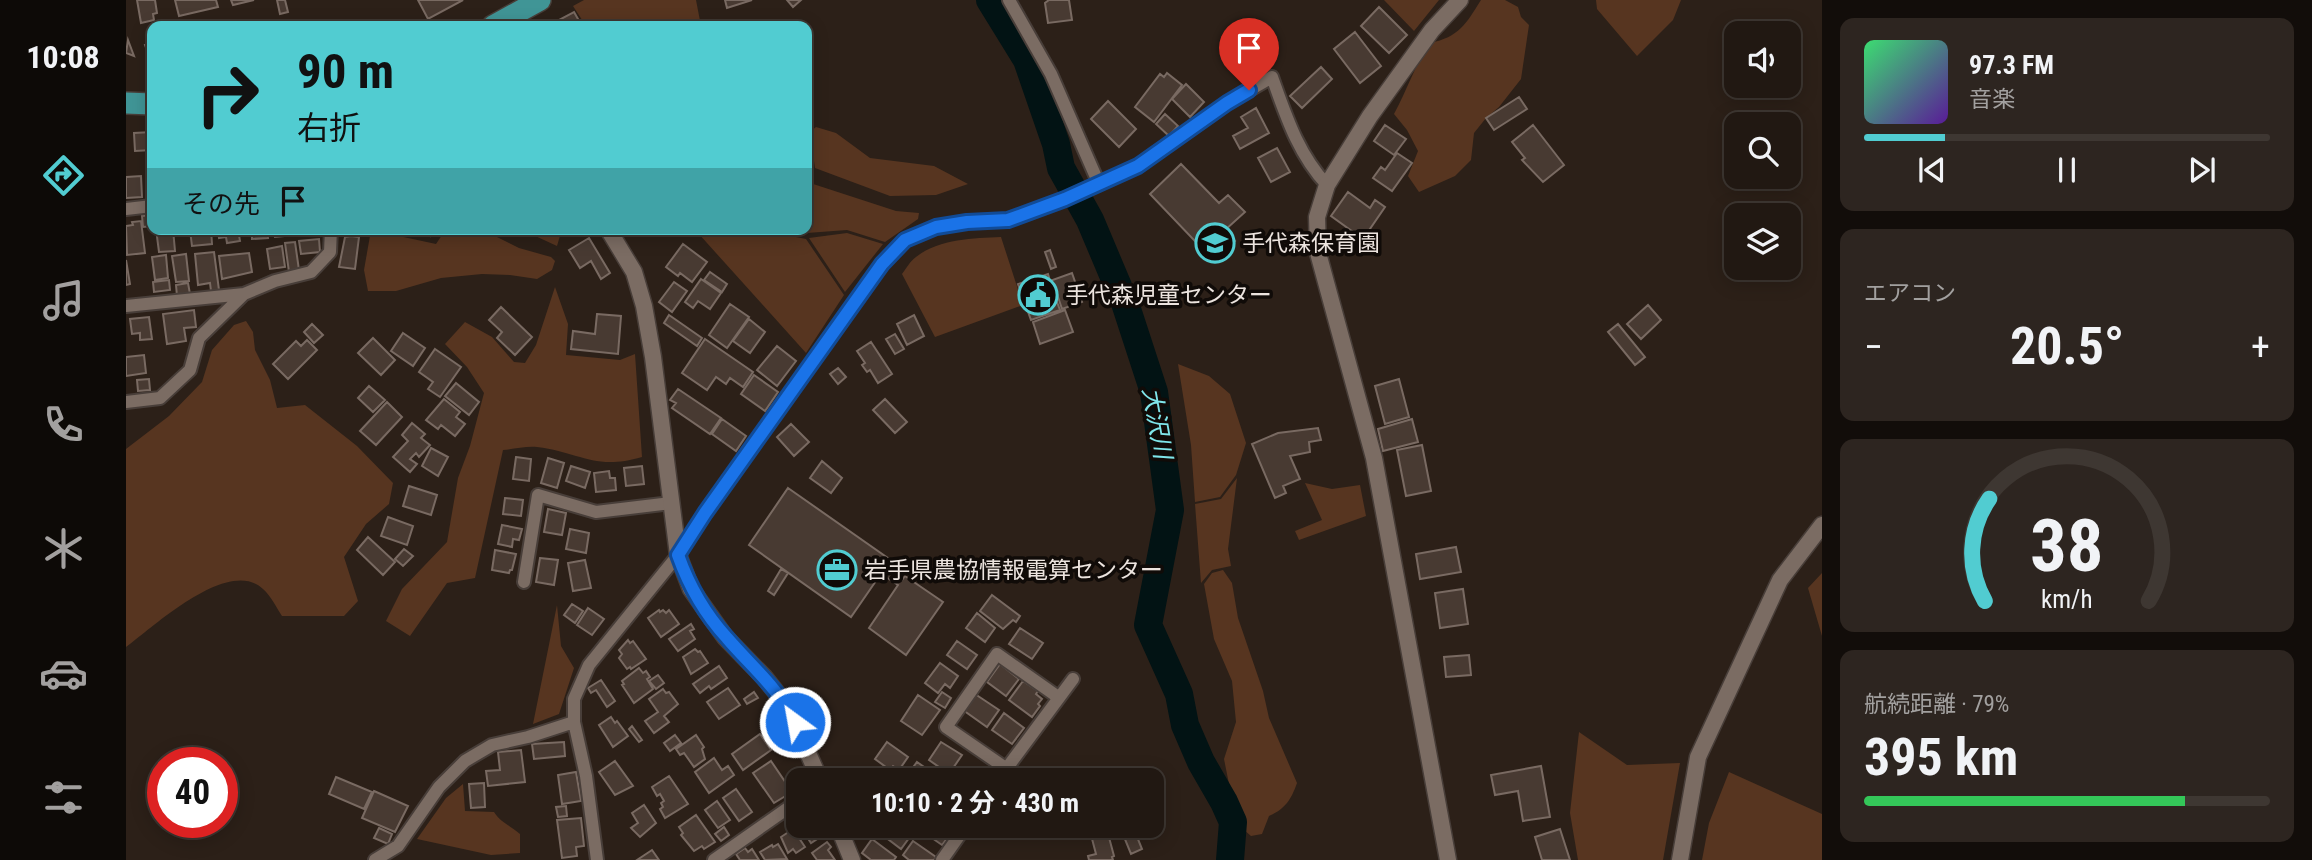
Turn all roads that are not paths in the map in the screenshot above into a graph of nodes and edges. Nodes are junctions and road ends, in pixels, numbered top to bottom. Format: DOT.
graph roads {
  1 [pos="540,0"];
  2 [pos="1009,0"];
  3 [pos="1460,0"];
  4 [pos="502,21"];
  5 [pos="126,103"];
  6 [pos="147,104"];
  7 [pos="1096,185"];
  8 [pos="1327,185"];
  9 [pos="147,207"];
  10 [pos="126,209"];
  11 [pos="331,235"];
  12 [pos="612,235"];
  13 [pos="244,294"];
  14 [pos="126,306"];
  15 [pos="126,402"];
  16 [pos="671,503"];
  17 [pos="1822,525"];
  18 [pos="678,555"];
  19 [pos="524,582"];
  20 [pos="1073,679"];
  21 [pos="1058,696"];
  22 [pos="574,722"];
  23 [pos="815,768"];
  24 [pos="1006,768"];
  25 [pos="1008,768"];
  26 [pos="786,809"];
  27 [pos="843,838"];
  28 [pos="958,838"];
  29 [pos="374,860"];
  30 [pos="597,860"];
  31 [pos="714,860"];
  32 [pos="852,860"];
  33 [pos="942,860"];
  34 [pos="1448,860"];
  35 [pos="1680,860"];
  1 -- 4 [label="highway"];
  2 -- 7 [label="street"];
  3 -- 8 [label="street"];
  5 -- 6 [label="highway"];
  7 -- 8 [label="street"];
  7 -- 18 [label="street"];
  8 -- 34 [label="street"];
  9 -- 10 [label="street"];
  11 -- 13 [label="street"];
  12 -- 16 [label="street"];
  13 -- 14 [label="street"];
  13 -- 15 [label="street"];
  16 -- 18 [label="street"];
  16 -- 19 [label="street"];
  17 -- 35 [label="street"];
  18 -- 22 [label="street"];
  18 -- 23 [label="street"];
  20 -- 21 [label="street"];
  21 -- 24 [label="street"];
  21 -- 25 [label="street"];
  22 -- 29 [label="street"];
  22 -- 30 [label="street"];
  26 -- 31 [label="street"];
  27 -- 32 [label="street"];
  28 -- 33 [label="street"];
}
